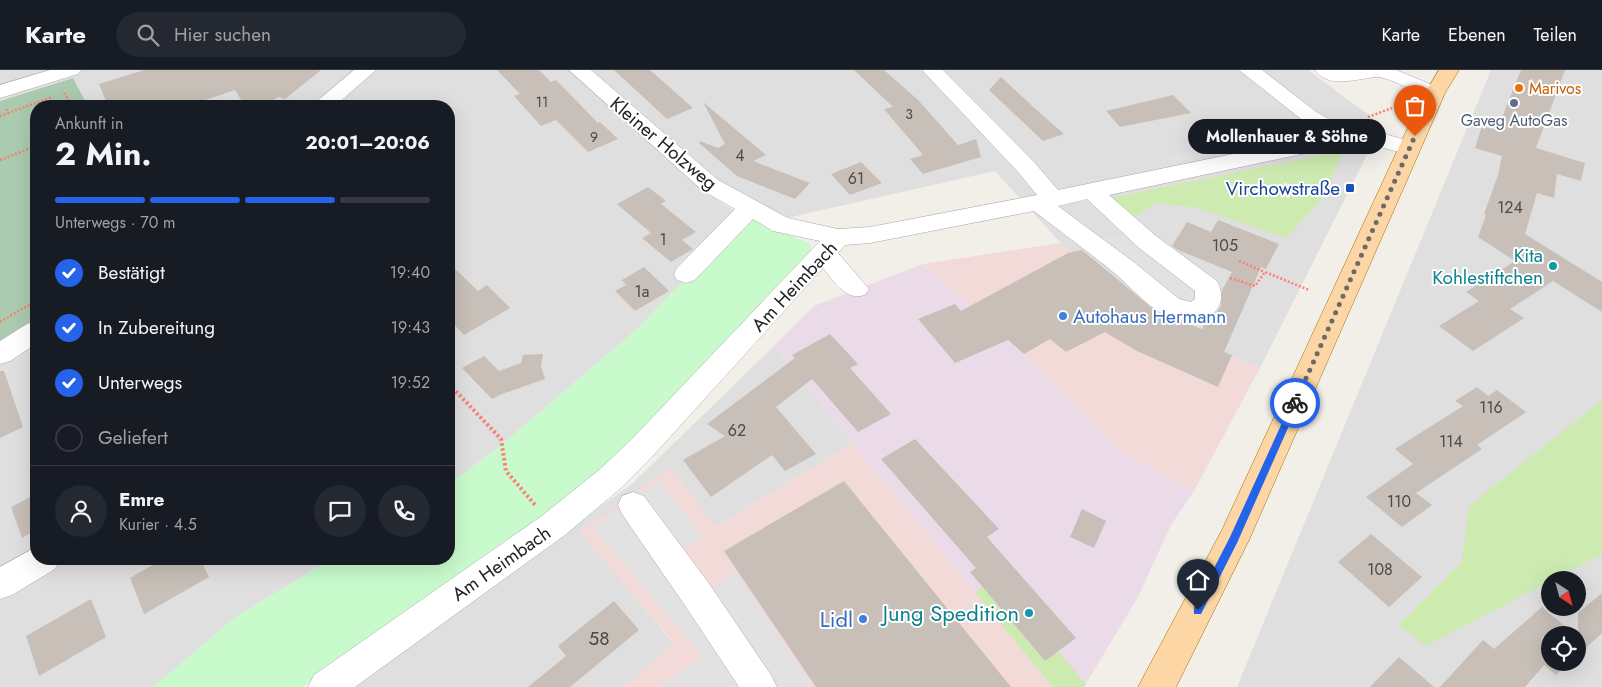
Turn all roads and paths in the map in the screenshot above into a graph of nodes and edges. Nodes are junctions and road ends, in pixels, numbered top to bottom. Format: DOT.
graph roads {
  1 [pos="71,70"];
  2 [pos="366,70"];
  3 [pos="932,70"];
  4 [pos="1249,70"];
  5 [pos="1325,70"];
  6 [pos="1379,70"];
  7 [pos="1449,70"];
  8 [pos="589,72"];
  9 [pos="1435,93"];
  10 [pos="2,97"];
  11 [pos="44,100"];
  12 [pos="70,100"];
  13 [pos="330,100"];
  14 [pos="30,105"];
  15 [pos="8,113"];
  16 [pos="0,116"];
  17 [pos="1344,138"];
  18 [pos="30,148"];
  19 [pos="1410,148"];
  20 [pos="0,160"];
  21 [pos="1092,190"];
  22 [pos="1045,200"];
  23 [pos="750,208"];
  24 [pos="831,245"];
  25 [pos="1239,261"];
  26 [pos="1265,272"];
  27 [pos="686,274"];
  28 [pos="1228,278"];
  29 [pos="856,289"];
  30 [pos="1309,290"];
  31 [pos="30,304"];
  32 [pos="0,322"];
  33 [pos="30,334"];
  34 [pos="0,354"];
  35 [pos="455,390"];
  36 [pos="633,505"];
  37 [pos="554,525"];
  38 [pos="33,565"];
  39 [pos="0,584"];
  40 [pos="326,687"];
  41 [pos="759,687"];
  42 [pos="1156,687"];
  1 -- 10 [label="street"];
  2 -- 13 [label="street"];
  3 -- 22 [label="street"];
  4 -- 17 [label="street"];
  5 -- 6 [label="street"];
  6 -- 9 [label="street"];
  7 -- 9 [label="main road"];
  8 -- 23 [label="street, Kleiner Holzweg"];
  9 -- 19 [label="main road"];
  10 -- 15 [label="path"];
  11 -- 12 [label="path"];
  14 -- 15 [label="path"];
  15 -- 16 [label="path"];
  17 -- 19 [label="street, Am Heimbach"];
  17 -- 21 [label="street, Am Heimbach"];
  18 -- 20 [label="path"];
  19 -- 42 [label="main road"];
  21 -- 22 [label="street, Am Heimbach"];
  21 -- 22 [label="street"];
  22 -- 24 [label="street, Am Heimbach"];
  23 -- 24 [label="street, Kleiner Holzweg"];
  23 -- 27 [label="street"];
  24 -- 29 [label="street"];
  24 -- 37 [label="street, Am Heimbach"];
  25 -- 26 [label="path"];
  26 -- 28 [label="path"];
  26 -- 30 [label="path"];
  31 -- 32 [label="path"];
  33 -- 34 [label="street"];
  35 -- 37 [label="path"];
  36 -- 41 [label="street"];
  37 -- 40 [label="street, Am Heimbach"];
  38 -- 39 [label="street"];
}
